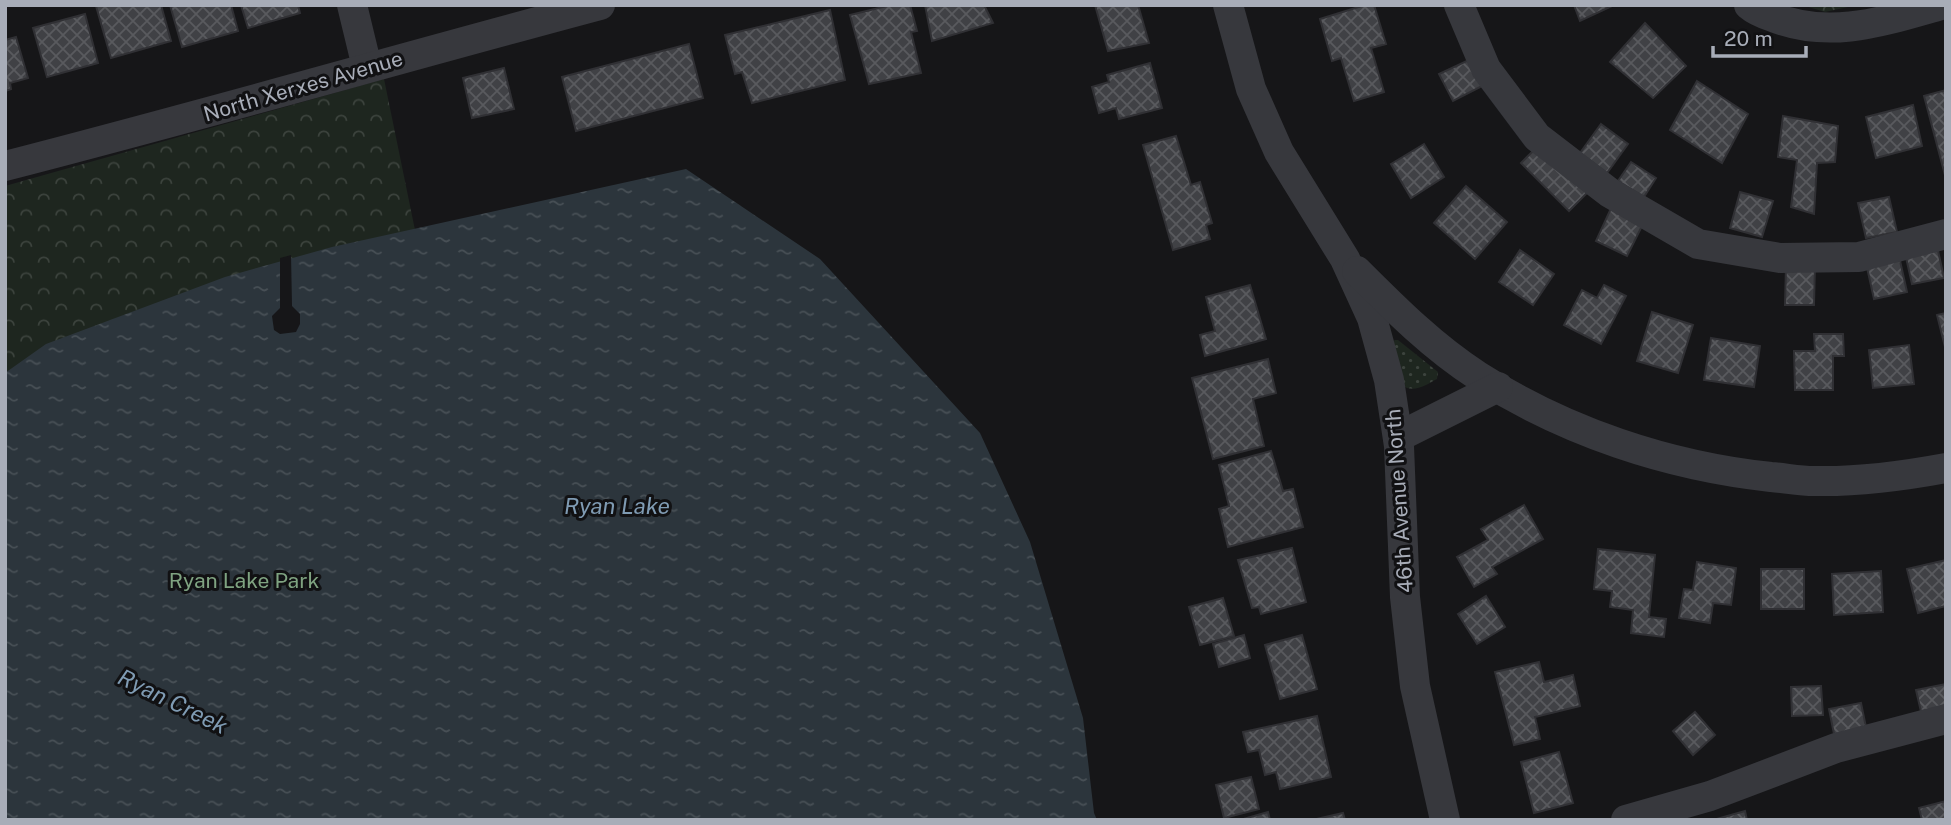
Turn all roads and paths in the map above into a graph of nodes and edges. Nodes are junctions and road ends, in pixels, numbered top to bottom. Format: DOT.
graph roads {
  1 [pos="352,5"];
  2 [pos="600,5"];
  3 [pos="1228,5"];
  4 [pos="1459,5"];
  5 [pos="1749,5"];
  6 [pos="1941,5"];
  7 [pos="367,67"];
  8 [pos="5,166"];
  9 [pos="1946,234"];
  10 [pos="1345,259"];
  11 [pos="1498,387"];
  12 [pos="1398,437"];
  13 [pos="1946,468"];
  14 [pos="1946,719"];
  15 [pos="1445,820"];
  16 [pos="1626,820"];
  1 -- 7 [label="street"];
  2 -- 7 [label="street, North Xerxes Avenue"];
  3 -- 10 [label="street, 46th Avenue North"];
  4 -- 9 [label="street"];
  5 -- 6 [label="street"];
  7 -- 8 [label="street, North Xerxes Avenue"];
  10 -- 11 [label="street"];
  10 -- 12 [label="street, 46th Avenue North"];
  11 -- 12 [label="street"];
  11 -- 13 [label="street"];
  12 -- 15 [label="street, 46th Avenue North"];
  14 -- 16 [label="street"];
}
